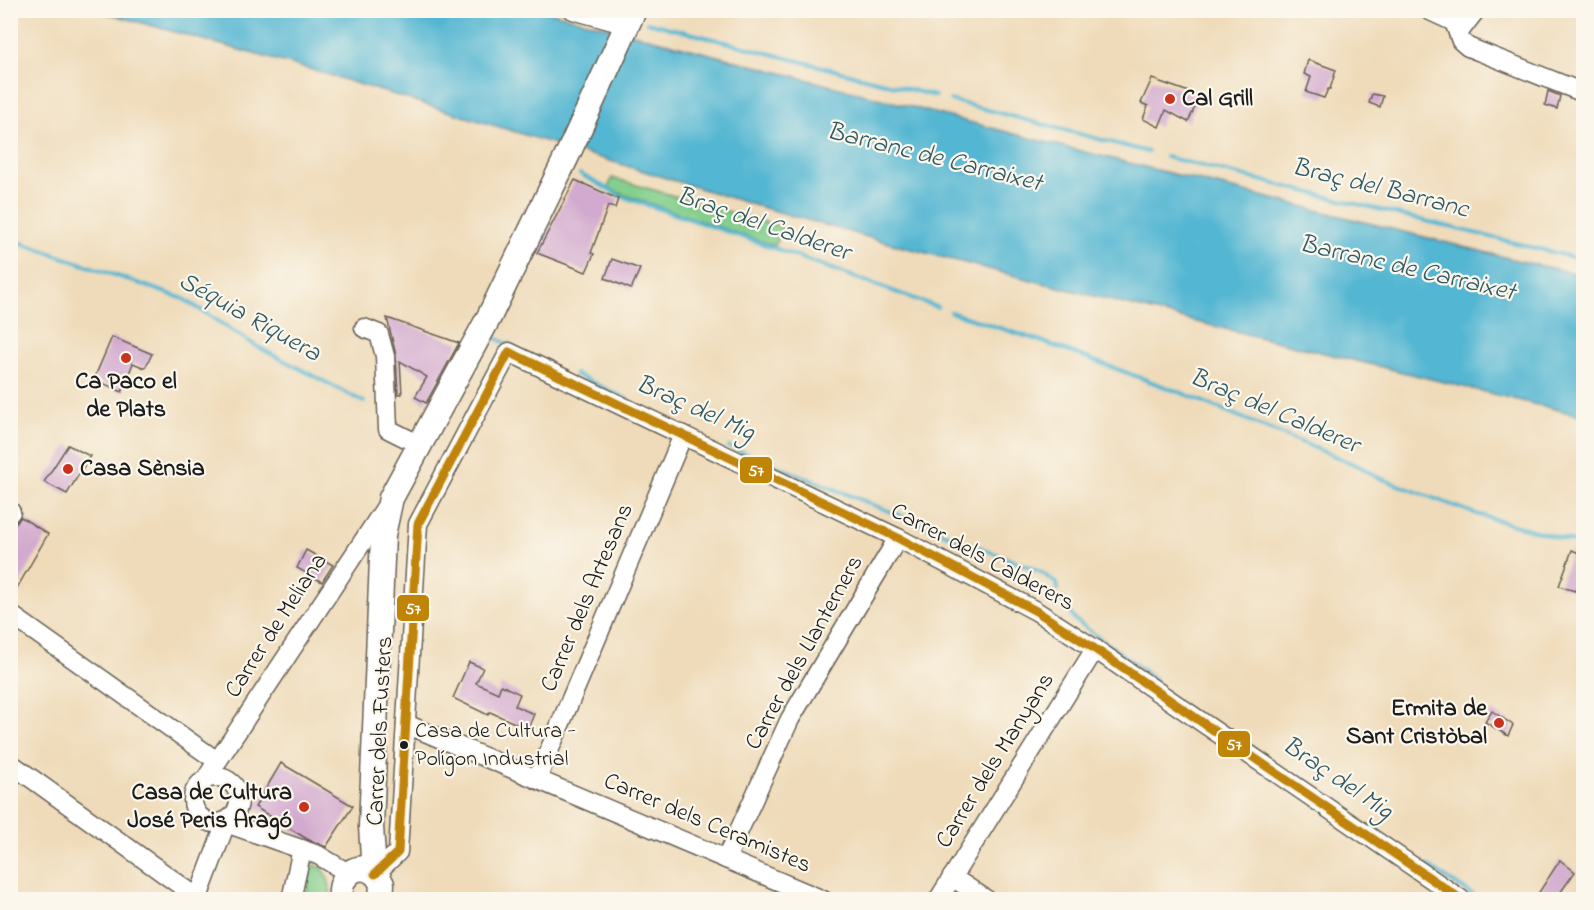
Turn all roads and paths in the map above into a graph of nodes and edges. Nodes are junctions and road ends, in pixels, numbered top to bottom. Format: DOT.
graph roads {
  1 [pos="573,10"];
  2 [pos="1428,10"];
  3 [pos="1476,10"];
  4 [pos="626,22"];
  5 [pos="1459,32"];
  6 [pos="1584,93"];
  7 [pos="364,328"];
  8 [pos="509,352"];
  9 [pos="683,435"];
  10 [pos="420,445"];
  11 [pos="391,498"];
  12 [pos="897,538"];
  13 [pos="13,620"];
  14 [pos="1095,649"];
  15 [pos="376,701"];
  16 [pos="406,717"];
  17 [pos="217,761"];
  18 [pos="10,763"];
  19 [pos="537,779"];
  20 [pos="204,780"];
  21 [pos="227,819"];
  22 [pos="310,852"];
  23 [pos="726,859"];
  24 [pos="952,877"];
  25 [pos="356,879"];
  26 [pos="197,899"];
  27 [pos="291,900"];
  28 [pos="381,900"];
  29 [pos="823,900"];
  30 [pos="938,900"];
  31 [pos="987,900"];
  32 [pos="1462,900"];
  1 -- 4 [label="street"];
  2 -- 5 [label="street"];
  3 -- 5 [label="street"];
  4 -- 10 [label="main road"];
  5 -- 6 [label="street"];
  7 -- 10 [label="street"];
  8 -- 9 [label="street, Carrer dels Calderers"];
  8 -- 16 [label="street, Carrer dels Fusters"];
  9 -- 12 [label="street, Carrer dels Calderers"];
  9 -- 19 [label="street, Carrer dels Artesans"];
  10 -- 11 [label="main road"];
  11 -- 15 [label="main road"];
  11 -- 17 [label="street, Carrer de Meliana"];
  12 -- 14 [label="street, Carrer dels Calderers"];
  12 -- 23 [label="street, Carrer dels Llanterners"];
  13 -- 17 [label="street"];
  14 -- 24 [label="street, Carrer dels Manyans"];
  14 -- 32 [label="street, Carrer dels Calderers"];
  15 -- 16 [label="street, Carrer dels Ceramistes"];
  15 -- 25 [label="main road"];
  16 -- 19 [label="street, Carrer dels Ceramistes"];
  16 -- 25 [label="street, Carrer dels Fusters"];
  17 -- 20 [label="street, Carrer de Meliana"];
  18 -- 26 [label="street"];
  19 -- 23 [label="street, Carrer dels Ceramistes"];
  20 -- 21 [label="street"];
  20 -- 21 [label="street"];
  21 -- 22 [label="street"];
  21 -- 26 [label="street"];
  22 -- 25 [label="street"];
  22 -- 27 [label="street"];
  23 -- 29 [label="street, Carrer dels Ceramistes"];
  24 -- 30 [label="street, Carrer dels Manyans"];
  24 -- 31 [label="street"];
  25 -- 28 [label="main road"];
}
